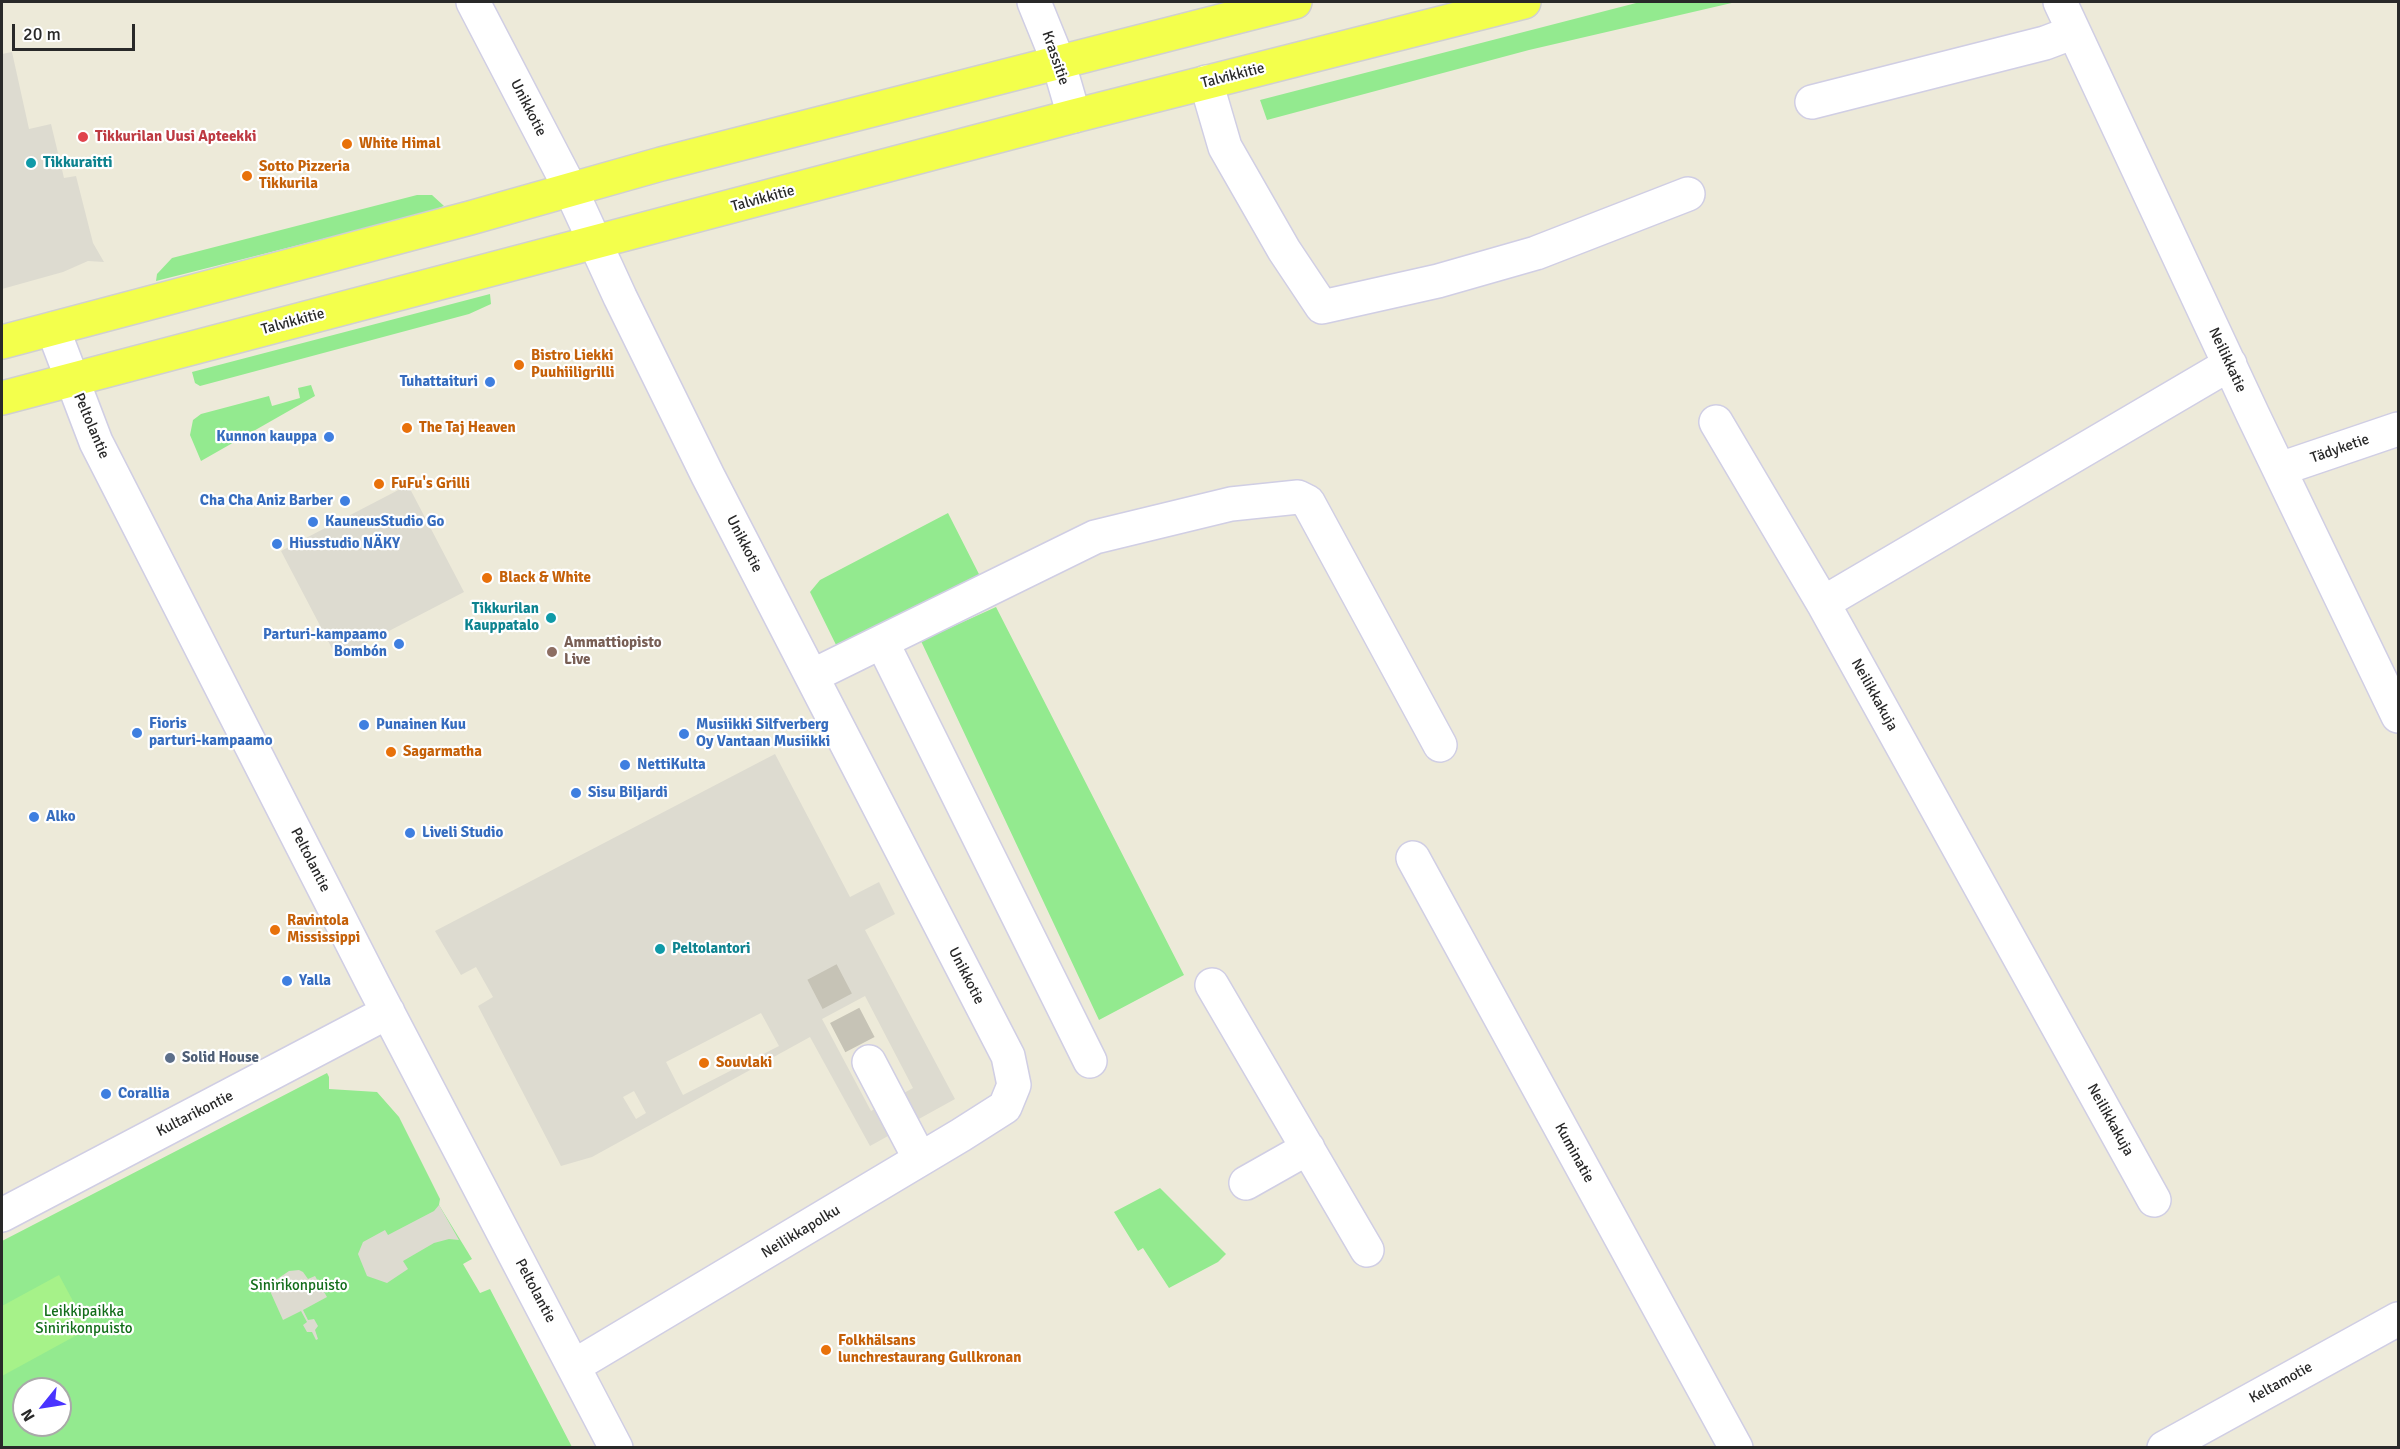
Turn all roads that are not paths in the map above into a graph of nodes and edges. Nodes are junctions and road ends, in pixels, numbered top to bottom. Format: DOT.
graph roads {
  1 [pos="473,2"];
  2 [pos="1034,2"];
  3 [pos="1295,2"];
  4 [pos="1524,2"];
  5 [pos="2060,2"];
  6 [pos="2074,32"];
  7 [pos="1058,61"];
  8 [pos="1206,82"];
  9 [pos="1812,102"];
  10 [pos="1074,116"];
  11 [pos="570,188"];
  12 [pos="1688,194"];
  13 [pos="595,241"];
  14 [pos="53,329"];
  15 [pos="2,342"];
  16 [pos="2230,364"];
  17 [pos="72,380"];
  18 [pos="2,398"];
  19 [pos="1716,422"];
  20 [pos="2398,429"];
  21 [pos="2280,469"];
  22 [pos="1823,603"];
  23 [pos="882,642"];
  24 [pos="812,676"];
  25 [pos="2398,716"];
  26 [pos="1440,745"];
  27 [pos="1413,858"];
  28 [pos="1212,985"];
  29 [pos="388,1012"];
  30 [pos="1090,1061"];
  31 [pos="869,1062"];
  32 [pos="1014,1084"];
  33 [pos="1308,1148"];
  34 [pos="920,1160"];
  35 [pos="1246,1183"];
  36 [pos="2154,1200"];
  37 [pos="2,1215"];
  38 [pos="1367,1250"];
  39 [pos="2398,1319"];
  40 [pos="574,1366"];
  41 [pos="615,1448"];
  42 [pos="1736,1448"];
  43 [pos="2164,1448"];
  1 -- 11 [label="street, Unikkotie"];
  2 -- 7 [label="street, Krassitie"];
  3 -- 7 [label="main road"];
  4 -- 8 [label="main road, Talvikkitie"];
  5 -- 6 [label="street, Neilikkatie"];
  6 -- 9 [label="street"];
  6 -- 16 [label="street, Neilikkatie"];
  7 -- 10 [label="street, Krassitie"];
  7 -- 11 [label="main road"];
  8 -- 10 [label="main road, Talvikkitie"];
  8 -- 12 [label="street"];
  10 -- 13 [label="main road, Talvikkitie"];
  11 -- 13 [label="street, Unikkotie"];
  11 -- 14 [label="main road"];
  13 -- 17 [label="main road, Talvikkitie"];
  13 -- 24 [label="street, Unikkotie"];
  14 -- 15 [label="main road"];
  14 -- 17 [label="street, Peltolantie"];
  16 -- 21 [label="street, Neilikkatie"];
  16 -- 22 [label="street"];
  17 -- 18 [label="main road, Talvikkitie"];
  17 -- 29 [label="street, Peltolantie"];
  19 -- 22 [label="street, Neilikkakuja"];
  20 -- 21 [label="street, Tädyketie"];
  21 -- 25 [label="street, Neilikkatie"];
  22 -- 36 [label="street, Neilikkakuja"];
  23 -- 24 [label="street"];
  23 -- 26 [label="street"];
  23 -- 30 [label="street"];
  24 -- 32 [label="street, Unikkotie"];
  27 -- 42 [label="street, Kuminatie"];
  28 -- 33 [label="street"];
  29 -- 37 [label="street, Kultarikontie"];
  29 -- 40 [label="street, Peltolantie"];
  31 -- 34 [label="street"];
  32 -- 34 [label="street, Neilikkapolku"];
  33 -- 35 [label="street"];
  33 -- 38 [label="street"];
  34 -- 40 [label="street, Neilikkapolku"];
  39 -- 43 [label="street, Keltamotie"];
  40 -- 41 [label="street, Peltolantie"];
}
